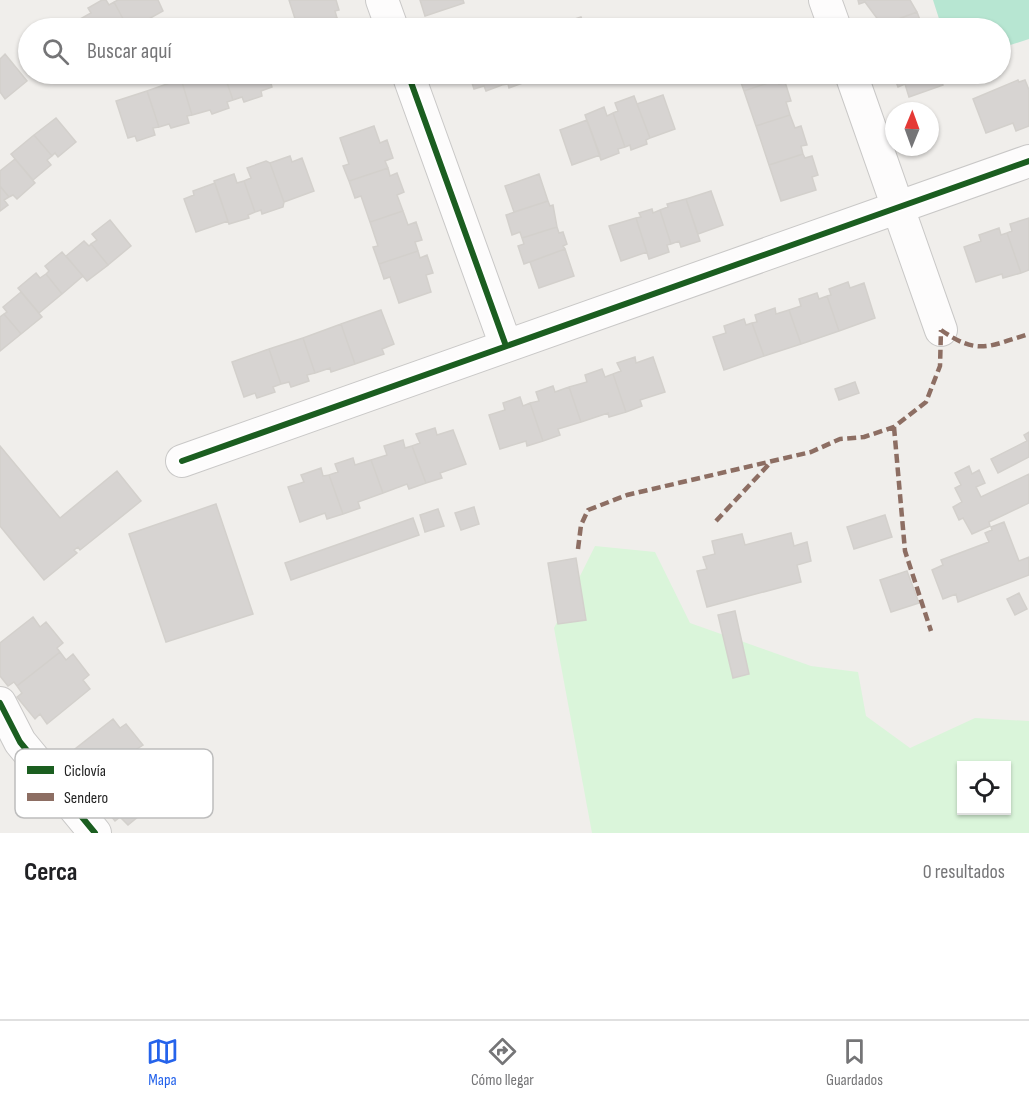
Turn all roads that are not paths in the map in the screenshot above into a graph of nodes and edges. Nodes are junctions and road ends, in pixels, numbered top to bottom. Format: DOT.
graph roads {
  1 [pos="382,0"];
  2 [pos="825,0"];
  3 [pos="388,18"];
  4 [pos="831,18"];
  5 [pos="412,84"];
  6 [pos="855,84"];
  7 [pos="1029,161"];
  8 [pos="898,207"];
  9 [pos="941,330"];
  10 [pos="506,346"];
  11 [pos="182,461"];
  12 [pos="0,703"];
  13 [pos="26,749"];
  14 [pos="82,818"];
  15 [pos="94,833"];
  1 -- 3 [label="street"];
  2 -- 4 [label="street"];
  5 -- 10 [label="street"];
  6 -- 8 [label="street"];
  7 -- 8 [label="street"];
  8 -- 9 [label="street"];
  8 -- 10 [label="street"];
  10 -- 11 [label="street"];
  12 -- 13 [label="street"];
  14 -- 15 [label="street"];
}
